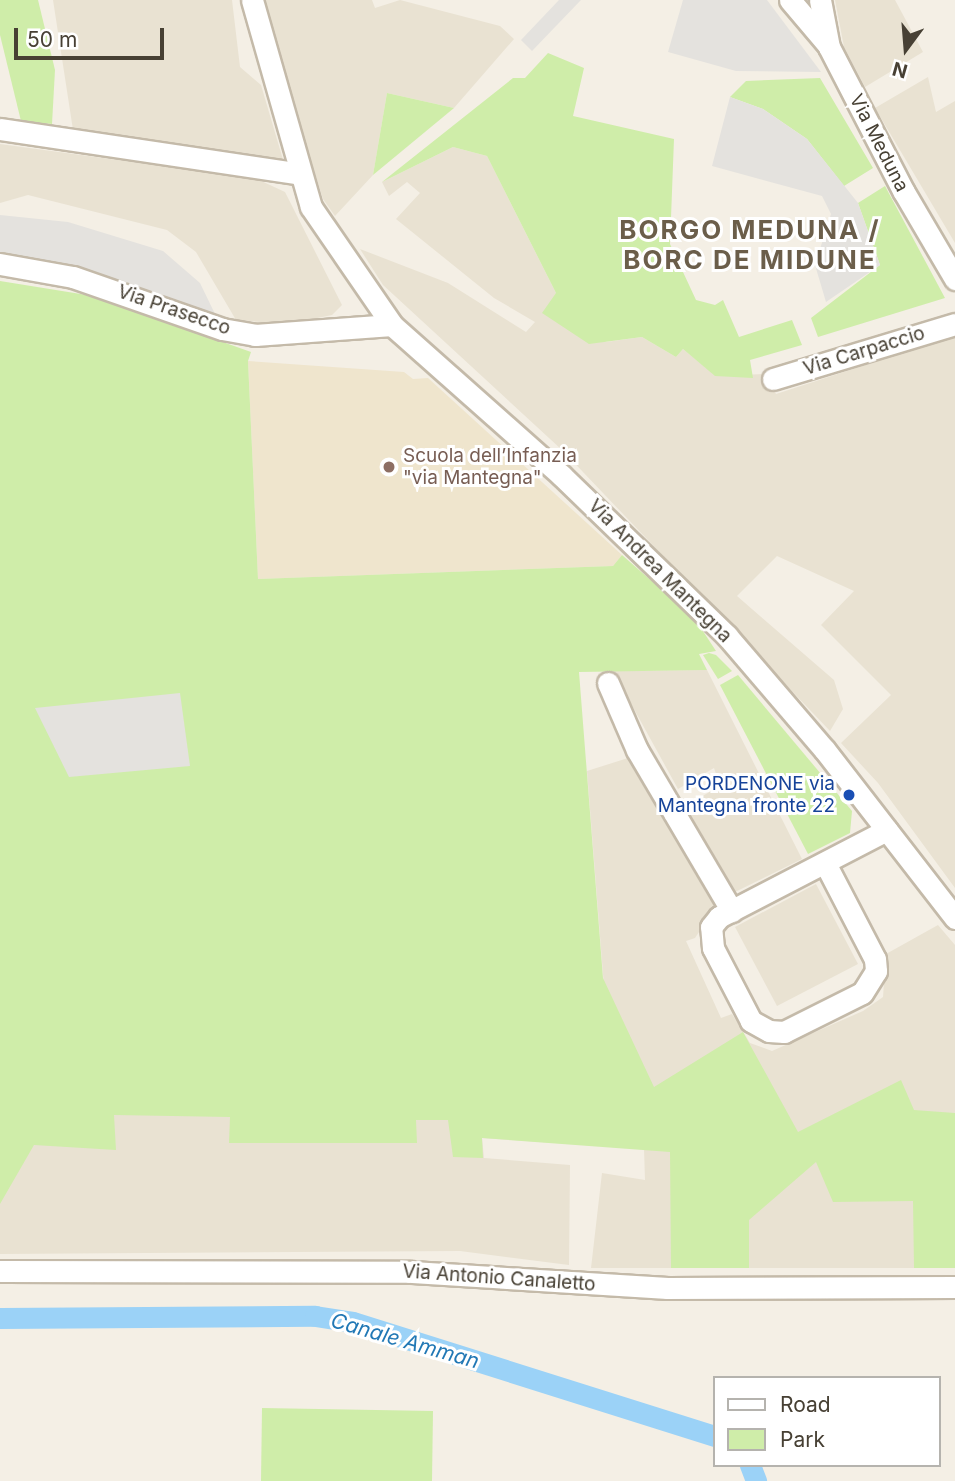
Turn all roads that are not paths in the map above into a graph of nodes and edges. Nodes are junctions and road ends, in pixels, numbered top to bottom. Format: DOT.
graph roads {
  1 [pos="252,0"];
  2 [pos="790,0"];
  3 [pos="820,0"];
  4 [pos="829,47"];
  5 [pos="0,129"];
  6 [pos="301,174"];
  7 [pos="0,264"];
  8 [pos="955,279"];
  9 [pos="955,324"];
  10 [pos="392,325"];
  11 [pos="772,379"];
  12 [pos="608,683"];
  13 [pos="887,830"];
  14 [pos="825,863"];
  15 [pos="732,911"];
  16 [pos="955,918"];
  17 [pos="0,1271"];
  18 [pos="955,1287"];
  1 -- 6 [label="street, Via Andrea Mantegna"];
  2 -- 4 [label="street"];
  3 -- 4 [label="street, Via Meduna"];
  4 -- 8 [label="street, Via Meduna"];
  5 -- 6 [label="street"];
  6 -- 10 [label="street, Via Andrea Mantegna"];
  7 -- 10 [label="street, Via Prasecco"];
  9 -- 11 [label="street, Via Carpaccio"];
  10 -- 13 [label="street, Via Andrea Mantegna"];
  12 -- 15 [label="street"];
  13 -- 14 [label="street"];
  13 -- 16 [label="street, Via Andrea Mantegna"];
  14 -- 15 [label="street"];
  14 -- 15 [label="street"];
  17 -- 18 [label="street, Via Antonio Canaletto"];
}
